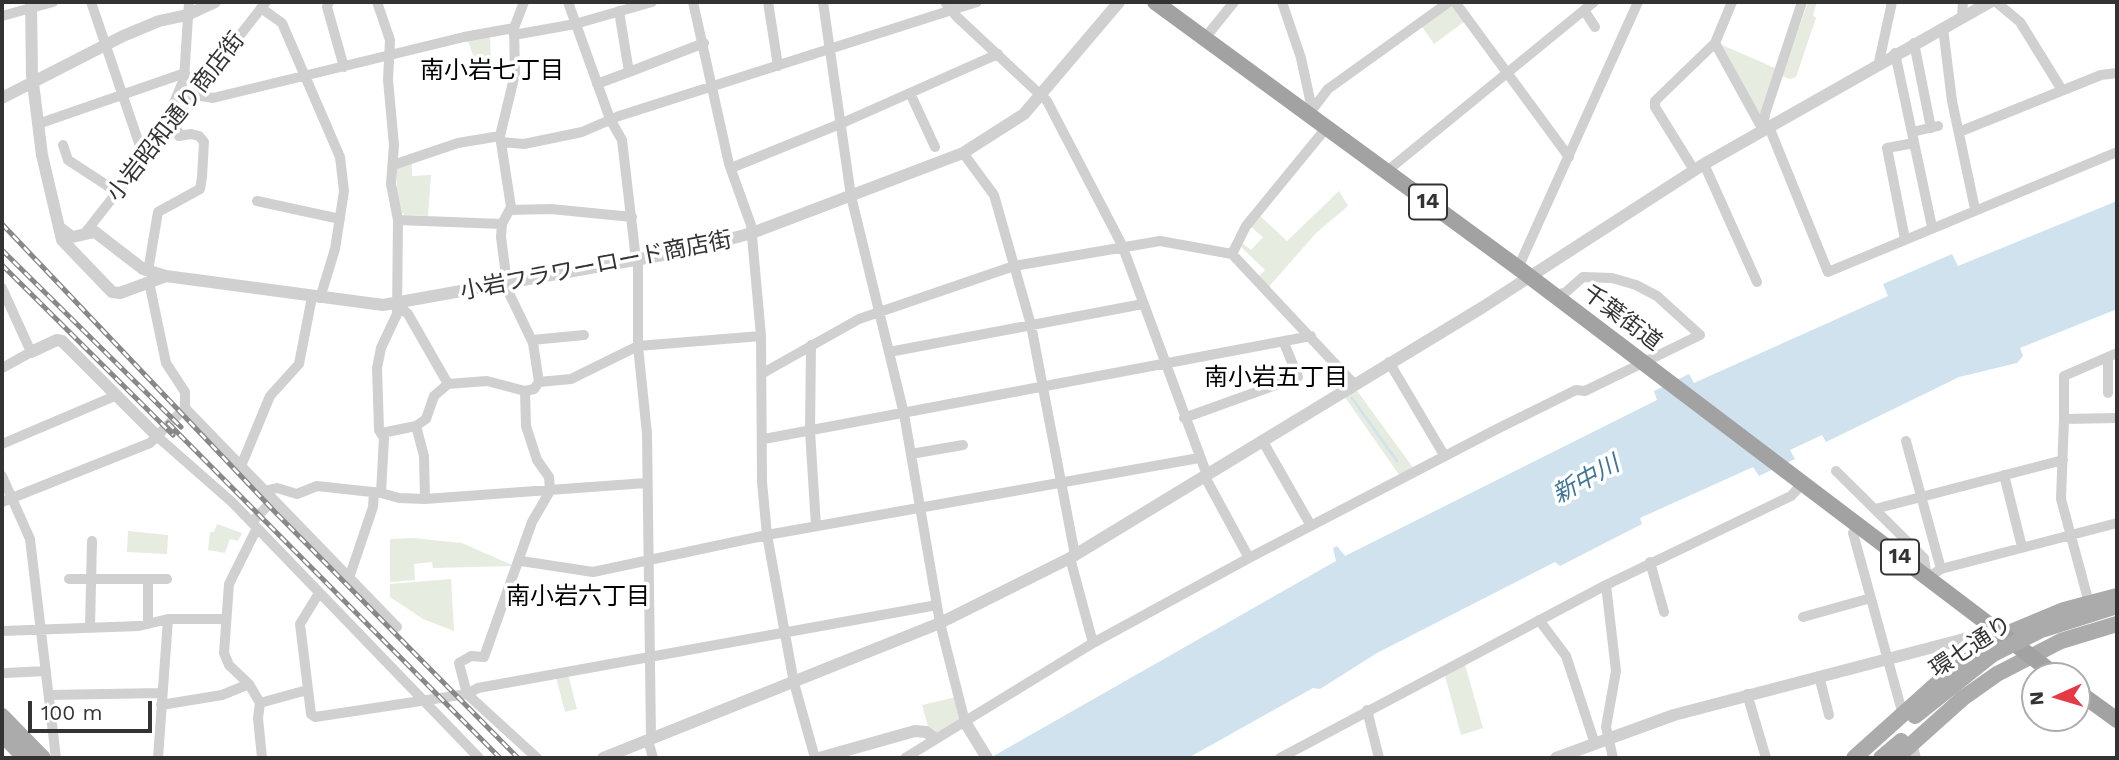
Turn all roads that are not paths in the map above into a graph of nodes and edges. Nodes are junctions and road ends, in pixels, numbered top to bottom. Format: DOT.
graph roads {
  1 [pos="53,2"];
  2 [pos="92,2"];
  3 [pos="215,2"];
  4 [pos="329,2"];
  5 [pos="377,2"];
  6 [pos="524,2"];
  7 [pos="568,2"];
  8 [pos="651,2"];
  9 [pos="693,2"];
  10 [pos="768,2"];
  11 [pos="823,2"];
  12 [pos="976,2"];
  13 [pos="1119,2"];
  14 [pos="1155,2"];
  15 [pos="1234,2"];
  16 [pos="1282,2"];
  17 [pos="1449,2"];
  18 [pos="1455,2"];
  19 [pos="1638,2"];
  20 [pos="1732,2"];
  21 [pos="1892,2"];
  22 [pos="1963,2"];
  23 [pos="1990,2"];
  24 [pos="1996,2"];
  25 [pos="1800,3"];
  26 [pos="31,5"];
  27 [pos="263,5"];
  28 [pos="1588,5"];
  29 [pos="948,6"];
  30 [pos="188,8"];
  31 [pos="619,11"];
  32 [pos="2,16"];
  33 [pos="1962,16"];
  34 [pos="575,24"];
  35 [pos="1595,27"];
  36 [pos="1943,28"];
  37 [pos="514,32"];
  38 [pos="1205,38"];
  39 [pos="704,43"];
  40 [pos="1715,43"];
  41 [pos="1914,43"];
  42 [pos="105,45"];
  43 [pos="830,49"];
  44 [pos="1895,53"];
  45 [pos="998,54"];
  46 [pos="388,55"];
  47 [pos="1879,62"];
  48 [pos="778,66"];
  49 [pos="344,67"];
  50 [pos="629,72"];
  51 [pos="185,73"];
  52 [pos="2117,73"];
  53 [pos="1508,75"];
  54 [pos="304,77"];
  55 [pos="32,82"];
  56 [pos="597,84"];
  57 [pos="710,88"];
  58 [pos="2062,90"];
  59 [pos="910,93"];
  60 [pos="122,95"];
  61 [pos="195,95"];
  62 [pos="1042,95"];
  63 [pos="2,98"];
  64 [pos="1310,111"];
  65 [pos="610,119"];
  66 [pos="174,121"];
  67 [pos="38,124"];
  68 [pos="840,124"];
  69 [pos="1327,127"];
  70 [pos="1766,128"];
  71 [pos="1912,132"];
  72 [pos="1959,132"];
  73 [pos="500,139"];
  74 [pos="1914,143"];
  75 [pos="63,145"];
  76 [pos="935,147"];
  77 [pos="2117,152"];
  78 [pos="962,153"];
  79 [pos="1569,157"];
  80 [pos="144,158"];
  81 [pos="393,165"];
  82 [pos="1699,167"];
  83 [pos="731,168"];
  84 [pos="1387,171"];
  85 [pos="117,192"];
  86 [pos="851,196"];
  87 [pos="257,201"];
  88 [pos="1975,209"];
  89 [pos="510,210"];
  90 [pos="632,217"];
  91 [pos="340,219"];
  92 [pos="398,220"];
  93 [pos="502,224"];
  94 [pos="1932,227"];
  95 [pos="60,228"];
  96 [pos="85,233"];
  97 [pos="752,233"];
  98 [pos="1905,239"];
  99 [pos="1122,245"];
  100 [pos="1232,254"];
  101 [pos="637,260"];
  102 [pos="1014,266"];
  103 [pos="1524,272"];
  104 [pos="145,273"];
  105 [pos="1570,276"];
  106 [pos="1583,277"];
  107 [pos="1757,282"];
  108 [pos="507,284"];
  109 [pos="2,288"];
  110 [pos="132,289"];
  111 [pos="1556,296"];
  112 [pos="316,297"];
  113 [pos="1143,304"];
  114 [pos="398,305"];
  115 [pos="878,312"];
  116 [pos="1031,325"];
  117 [pos="584,335"];
  118 [pos="761,336"];
  119 [pos="1311,336"];
  120 [pos="532,340"];
  121 [pos="1283,343"];
  122 [pos="811,345"];
  123 [pos="638,346"];
  124 [pos="32,352"];
  125 [pos="889,352"];
  126 [pos="2113,355"];
  127 [pos="1390,362"];
  128 [pos="1165,365"];
  129 [pos="1648,366"];
  130 [pos="2,368"];
  131 [pos="763,373"];
  132 [pos="539,382"];
  133 [pos="448,384"];
  134 [pos="1354,384"];
  135 [pos="1042,388"];
  136 [pos="525,391"];
  137 [pos="2108,393"];
  138 [pos="115,396"];
  139 [pos="185,408"];
  140 [pos="904,414"];
  141 [pos="1184,418"];
  142 [pos="2117,418"];
  143 [pos="2064,419"];
  144 [pos="416,426"];
  145 [pos="810,430"];
  146 [pos="382,433"];
  147 [pos="159,438"];
  148 [pos="764,439"];
  149 [pos="1262,440"];
  150 [pos="1906,441"];
  151 [pos="2,444"];
  152 [pos="963,445"];
  153 [pos="911,454"];
  154 [pos="1444,455"];
  155 [pos="1199,458"];
  156 [pos="2063,460"];
  157 [pos="241,466"];
  158 [pos="1836,471"];
  159 [pos="2004,475"];
  160 [pos="2,476"];
  161 [pos="1206,476"];
  162 [pos="1060,482"];
  163 [pos="646,483"];
  164 [pos="1800,483"];
  165 [pos="264,491"];
  166 [pos="550,491"];
  167 [pos="377,492"];
  168 [pos="1923,496"];
  169 [pos="425,499"];
  170 [pos="7,500"];
  171 [pos="273,500"];
  172 [pos="920,508"];
  173 [pos="1875,509"];
  174 [pos="2117,523"];
  175 [pos="1310,524"];
  176 [pos="254,525"];
  177 [pos="816,526"];
  178 [pos="1853,533"];
  179 [pos="767,535"];
  180 [pos="2071,535"];
  181 [pos="92,541"];
  182 [pos="2022,547"];
  183 [pos="1072,556"];
  184 [pos="1249,558"];
  185 [pos="521,561"];
  186 [pos="648,561"];
  187 [pos="1650,562"];
  188 [pos="1934,573"];
  189 [pos="349,578"];
  190 [pos="69,579"];
  191 [pos="91,579"];
  192 [pos="148,579"];
  193 [pos="167,579"];
  194 [pos="1606,584"];
  195 [pos="319,593"];
  196 [pos="2117,596"];
  197 [pos="1871,598"];
  198 [pos="2089,603"];
  199 [pos="937,606"];
  200 [pos="2117,606"];
  201 [pos="1664,612"];
  202 [pos="2117,616"];
  203 [pos="1803,617"];
  204 [pos="168,619"];
  205 [pos="226,620"];
  206 [pos="1539,621"];
  207 [pos="940,623"];
  208 [pos="148,624"];
  209 [pos="2117,624"];
  210 [pos="90,627"];
  211 [pos="397,627"];
  212 [pos="41,629"];
  213 [pos="2,631"];
  214 [pos="785,632"];
  215 [pos="1999,632"];
  216 [pos="1968,638"];
  217 [pos="1093,643"];
  218 [pos="1978,652"];
  219 [pos="2030,656"];
  220 [pos="649,658"];
  221 [pos="1887,658"];
  222 [pos="2038,662"];
  223 [pos="46,671"];
  224 [pos="6,673"];
  225 [pos="1819,676"];
  226 [pos="249,684"];
  227 [pos="794,684"];
  228 [pos="307,690"];
  229 [pos="162,693"];
  230 [pos="467,694"];
  231 [pos="1747,694"];
  232 [pos="49,695"];
  233 [pos="423,698"];
  234 [pos="2091,701"];
  235 [pos="260,702"];
  236 [pos="161,705"];
  237 [pos="1367,710"];
  238 [pos="1829,715"];
  239 [pos="2,716"];
  240 [pos="1913,718"];
  241 [pos="2117,720"];
  242 [pos="965,722"];
  243 [pos="2,734"];
  244 [pos="934,738"];
  245 [pos="649,740"];
  246 [pos="1601,741"];
  247 [pos="1914,751"];
  248 [pos="475,756"];
  249 [pos="25,758"];
  250 [pos="43,758"];
  251 [pos="56,758"];
  252 [pos="158,758"];
  253 [pos="262,758"];
  254 [pos="537,758"];
  255 [pos="603,758"];
  256 [pos="653,758"];
  257 [pos="817,758"];
  258 [pos="905,758"];
  259 [pos="987,758"];
  260 [pos="1279,758"];
  261 [pos="1379,758"];
  262 [pos="1556,758"];
  263 [pos="1613,758"];
  264 [pos="1766,758"];
  265 [pos="1854,758"];
  266 [pos="1867,758"];
  267 [pos="1881,758"];
  268 [pos="1896,758"];
  1 -- 26 [label="street"];
  2 -- 42 [label="street"];
  3 -- 30 [label="street"];
  4 -- 49 [label="street"];
  5 -- 46 [label="street"];
  6 -- 37 [label="street"];
  7 -- 34 [label="street"];
  8 -- 31 [label="street"];
  9 -- 39 [label="street"];
  10 -- 48 [label="street"];
  11 -- 43 [label="street"];
  12 -- 29 [label="street"];
  13 -- 62 [label="street, 小岩フラワーロード商店街"];
  14 -- 38 [label="highway, 千葉街道 / 14"];
  15 -- 38 [label="street"];
  16 -- 64 [label="street"];
  17 -- 64 [label="street"];
  18 -- 53 [label="street"];
  19 -- 79 [label="street"];
  20 -- 40 [label="street"];
  21 -- 47 [label="street"];
  22 -- 33 [label="street"];
  23 -- 33 [label="street"];
  24 -- 58 [label="street"];
  25 -- 70 [label="street"];
  26 -- 32 [label="street"];
  26 -- 55 [label="street"];
  27 -- 54 [label="street"];
  27 -- 61 [label="street, 小岩昭和通り商店街"];
  28 -- 35 [label="street"];
  28 -- 53 [label="street"];
  29 -- 43 [label="street"];
  29 -- 45 [label="street"];
  30 -- 42 [label="street"];
  30 -- 51 [label="street"];
  31 -- 34 [label="street"];
  31 -- 50 [label="street"];
  33 -- 36 [label="street"];
  34 -- 37 [label="street"];
  34 -- 56 [label="street"];
  36 -- 41 [label="street"];
  36 -- 72 [label="street"];
  37 -- 46 [label="street"];
  37 -- 73 [label="street"];
  38 -- 64 [label="highway, 千葉街道 / 14"];
  39 -- 50 [label="street"];
  39 -- 57 [label="street"];
  40 -- 70 [label="street"];
  40 -- 82 [label="street"];
  41 -- 44 [label="street"];
  41 -- 71 [label="street"];
  42 -- 55 [label="street"];
  42 -- 60 [label="street"];
  43 -- 48 [label="street"];
  43 -- 68 [label="street"];
  44 -- 47 [label="street"];
  44 -- 71 [label="street"];
  45 -- 59 [label="street"];
  45 -- 62 [label="street"];
  46 -- 49 [label="street"];
  46 -- 81 [label="street"];
  47 -- 70 [label="street"];
  48 -- 57 [label="street"];
  49 -- 54 [label="street"];
  50 -- 56 [label="street"];
  51 -- 60 [label="street"];
  51 -- 66 [label="street"];
  52 -- 58 [label="street"];
  53 -- 79 [label="street"];
  53 -- 84 [label="street"];
  54 -- 61 [label="street"];
  54 -- 91 [label="street"];
  55 -- 63 [label="street"];
  55 -- 67 [label="street"];
  56 -- 65 [label="street"];
  57 -- 65 [label="street"];
  57 -- 83 [label="street"];
  58 -- 72 [label="street"];
  59 -- 68 [label="street"];
  59 -- 76 [label="street"];
  60 -- 67 [label="street"];
  60 -- 80 [label="street"];
  61 -- 66 [label="street, 小岩昭和通り商店街"];
  62 -- 78 [label="street, 小岩フラワーロード商店街"];
  62 -- 99 [label="street"];
  64 -- 69 [label="highway, 千葉街道 / 14"];
  65 -- 73 [label="street"];
  65 -- 90 [label="street"];
  66 -- 80 [label="street, 小岩昭和通り商店街"];
  66 -- 104 [label="street"];
  67 -- 95 [label="street"];
  68 -- 83 [label="street"];
  68 -- 86 [label="street"];
  69 -- 84 [label="highway, 千葉街道 / 14"];
  69 -- 100 [label="street"];
  70 -- 82 [label="street"];
  70 -- 98 [label="street"];
  71 -- 74 [label="street"];
  72 -- 88 [label="street"];
  73 -- 81 [label="street"];
  73 -- 89 [label="street"];
  74 -- 94 [label="street"];
  74 -- 98 [label="street"];
  75 -- 85 [label="street"];
  77 -- 88 [label="street"];
  78 -- 86 [label="street, 小岩フラワーロード商店街"];
  78 -- 102 [label="street"];
  79 -- 103 [label="street"];
  80 -- 85 [label="street, 小岩昭和通り商店街"];
  81 -- 92 [label="street"];
  82 -- 103 [label="street"];
  82 -- 107 [label="street"];
  83 -- 97 [label="street"];
  84 -- 103 [label="highway, 千葉街道 / 14"];
  85 -- 96 [label="street, 小岩昭和通り商店街"];
  86 -- 97 [label="street, 小岩フラワーロード商店街"];
  86 -- 115 [label="street"];
  87 -- 91 [label="street"];
  88 -- 94 [label="street"];
  89 -- 90 [label="street"];
  89 -- 93 [label="street"];
  90 -- 101 [label="street"];
  91 -- 112 [label="street"];
  92 -- 93 [label="street"];
  92 -- 114 [label="street"];
  93 -- 108 [label="street"];
  94 -- 98 [label="street"];
  95 -- 96 [label="street"];
  95 -- 110 [label="street"];
  96 -- 104 [label="street"];
  97 -- 101 [label="street, 小岩フラワーロード商店街"];
  97 -- 118 [label="street"];
  99 -- 100 [label="street"];
  99 -- 102 [label="street"];
  99 -- 113 [label="street"];
  100 -- 119 [label="street"];
  101 -- 108 [label="street, 小岩フラワーロード商店街"];
  101 -- 123 [label="street"];
  102 -- 115 [label="street"];
  102 -- 116 [label="street"];
  103 -- 111 [label="highway, 千葉街道 / 14"];
  103 -- 127 [label="street"];
  104 -- 110 [label="street"];
  104 -- 110 [label="street"];
  104 -- 112 [label="street, 小岩フラワーロード商店街"];
  104 -- 139 [label="street"];
  105 -- 106 [label="street"];
  106 -- 111 [label="street"];
  106 -- 129 [label="street"];
  108 -- 114 [label="street, 小岩フラワーロード商店街"];
  108 -- 120 [label="street"];
  109 -- 124 [label="street"];
  111 -- 129 [label="highway, 千葉街道 / 14"];
  112 -- 114 [label="street, 小岩フラワーロード商店街"];
  112 -- 157 [label="street"];
  113 -- 116 [label="street"];
  113 -- 128 [label="street"];
  114 -- 133 [label="street"];
  114 -- 146 [label="street"];
  115 -- 122 [label="street"];
  115 -- 125 [label="street"];
  116 -- 125 [label="street"];
  116 -- 135 [label="street"];
  117 -- 120 [label="street"];
  118 -- 123 [label="street"];
  118 -- 131 [label="street"];
  119 -- 121 [label="street"];
  119 -- 134 [label="street"];
  120 -- 132 [label="street"];
  121 -- 128 [label="street"];
  121 -- 141 [label="street"];
  122 -- 131 [label="street"];
  122 -- 145 [label="street"];
  123 -- 132 [label="street"];
  123 -- 163 [label="street"];
  124 -- 130 [label="street"];
  124 -- 138 [label="street"];
  125 -- 140 [label="street"];
  126 -- 137 [label="street"];
  126 -- 143 [label="street"];
  127 -- 134 [label="street"];
  127 -- 154 [label="street"];
  128 -- 135 [label="street"];
  128 -- 141 [label="street"];
  129 -- 154 [label="street"];
  129 -- 164 [label="highway, 千葉街道 / 14"];
  131 -- 148 [label="street"];
  132 -- 136 [label="street"];
  133 -- 136 [label="street"];
  133 -- 144 [label="street"];
  134 -- 149 [label="street"];
  135 -- 140 [label="street"];
  135 -- 162 [label="street"];
  136 -- 166 [label="street"];
  138 -- 147 [label="street"];
  138 -- 151 [label="street"];
  139 -- 147 [label="street"];
  139 -- 157 [label="street"];
  140 -- 145 [label="street"];
  140 -- 153 [label="street"];
  141 -- 155 [label="street"];
  142 -- 143 [label="street"];
  143 -- 156 [label="street"];
  144 -- 146 [label="street"];
  144 -- 169 [label="street"];
  145 -- 148 [label="street"];
  145 -- 177 [label="street"];
  146 -- 167 [label="street"];
  147 -- 170 [label="street"];
  147 -- 176 [label="street"];
  148 -- 179 [label="street"];
  149 -- 161 [label="street"];
  149 -- 175 [label="street"];
  150 -- 168 [label="street"];
  152 -- 153 [label="street"];
  153 -- 172 [label="street"];
  154 -- 175 [label="street"];
  155 -- 161 [label="street"];
  155 -- 162 [label="street"];
  156 -- 159 [label="street"];
  156 -- 180 [label="street"];
  157 -- 165 [label="street"];
  158 -- 173 [label="street"];
  159 -- 168 [label="street"];
  159 -- 182 [label="street"];
  160 -- 170 [label="street"];
  161 -- 183 [label="street"];
  161 -- 184 [label="street"];
  162 -- 172 [label="street"];
  162 -- 183 [label="street"];
  163 -- 166 [label="street"];
  163 -- 186 [label="street"];
  164 -- 187 [label="street"];
  164 -- 188 [label="highway, 千葉街道 / 14"];
  165 -- 167 [label="street"];
  165 -- 171 [label="street"];
  166 -- 169 [label="street"];
  166 -- 185 [label="street"];
  167 -- 169 [label="street"];
  167 -- 189 [label="street"];
  168 -- 173 [label="street"];
  168 -- 188 [label="street"];
  170 -- 212 [label="street"];
  171 -- 176 [label="street"];
  171 -- 189 [label="street"];
  172 -- 177 [label="street"];
  172 -- 199 [label="street"];
  173 -- 188 [label="street"];
  174 -- 180 [label="street"];
  175 -- 184 [label="street"];
  176 -- 195 [label="street"];
  176 -- 205 [label="street"];
  177 -- 179 [label="street"];
  178 -- 197 [label="street"];
  179 -- 186 [label="street"];
  179 -- 214 [label="street"];
  180 -- 182 [label="street"];
  180 -- 198 [label="street"];
  181 -- 191 [label="street"];
  182 -- 188 [label="street"];
  183 -- 207 [label="street"];
  183 -- 217 [label="street"];
  184 -- 217 [label="street"];
  185 -- 186 [label="street"];
  185 -- 230 [label="street"];
  186 -- 220 [label="street"];
  187 -- 194 [label="street"];
  187 -- 201 [label="street"];
  188 -- 215 [label="highway, 千葉街道 / 14"];
  189 -- 211 [label="street"];
  190 -- 191 [label="street"];
  191 -- 192 [label="street"];
  191 -- 210 [label="street"];
  192 -- 193 [label="street"];
  192 -- 208 [label="street"];
  194 -- 206 [label="street"];
  194 -- 246 [label="street"];
  195 -- 228 [label="street"];
  195 -- 233 [label="street"];
  196 -- 198 [label="main road"];
  197 -- 203 [label="street"];
  197 -- 221 [label="street"];
  198 -- 215 [label="main road"];
  199 -- 207 [label="street"];
  199 -- 214 [label="street"];
  200 -- 240 [label="main road, 環七通り, bridge"];
  202 -- 240 [label="main road, 環七通り"];
  204 -- 205 [label="street"];
  204 -- 208 [label="street"];
  204 -- 229 [label="street"];
  205 -- 226 [label="street"];
  206 -- 237 [label="street"];
  206 -- 246 [label="street"];
  207 -- 227 [label="street"];
  207 -- 242 [label="street"];
  208 -- 210 [label="street"];
  209 -- 219 [label="main road"];
  210 -- 212 [label="street"];
  212 -- 213 [label="street"];
  212 -- 223 [label="street"];
  214 -- 220 [label="street"];
  214 -- 227 [label="street"];
  215 -- 216 [label="street"];
  215 -- 218 [label="main road"];
  215 -- 219 [label="highway, 千葉街道 / 14"];
  216 -- 218 [label="street"];
  216 -- 221 [label="street"];
  217 -- 242 [label="street"];
  218 -- 240 [label="main road"];
  219 -- 222 [label="highway, 千葉街道 / 14"];
  219 -- 247 [label="main road"];
  220 -- 230 [label="street"];
  220 -- 245 [label="street"];
  221 -- 225 [label="street"];
  221 -- 240 [label="street"];
  223 -- 224 [label="street"];
  223 -- 232 [label="street"];
  225 -- 231 [label="street"];
  225 -- 238 [label="street"];
  226 -- 235 [label="street"];
  226 -- 236 [label="street"];
  227 -- 245 [label="street"];
  227 -- 257 [label="street"];
  228 -- 233 [label="street"];
  228 -- 235 [label="street"];
  229 -- 232 [label="street"];
  229 -- 236 [label="street"];
  230 -- 233 [label="street"];
  230 -- 254 [label="street"];
  231 -- 246 [label="street"];
  231 -- 264 [label="street"];
  232 -- 251 [label="street"];
  233 -- 248 [label="street"];
  234 -- 241 [label="highway"];
  235 -- 253 [label="street"];
  236 -- 252 [label="street"];
  237 -- 260 [label="street"];
  237 -- 261 [label="street"];
  239 -- 250 [label="main road"];
  240 -- 265 [label="main road"];
  240 -- 266 [label="main road, 環七通り"];
  240 -- 267 [label="main road, 環七通り"];
  242 -- 244 [label="street"];
  242 -- 259 [label="street"];
  243 -- 249 [label="main road"];
  244 -- 257 [label="street"];
  244 -- 258 [label="street"];
  245 -- 255 [label="street"];
  245 -- 256 [label="street"];
  246 -- 262 [label="street"];
  246 -- 263 [label="street"];
  247 -- 268 [label="main road"];
}
